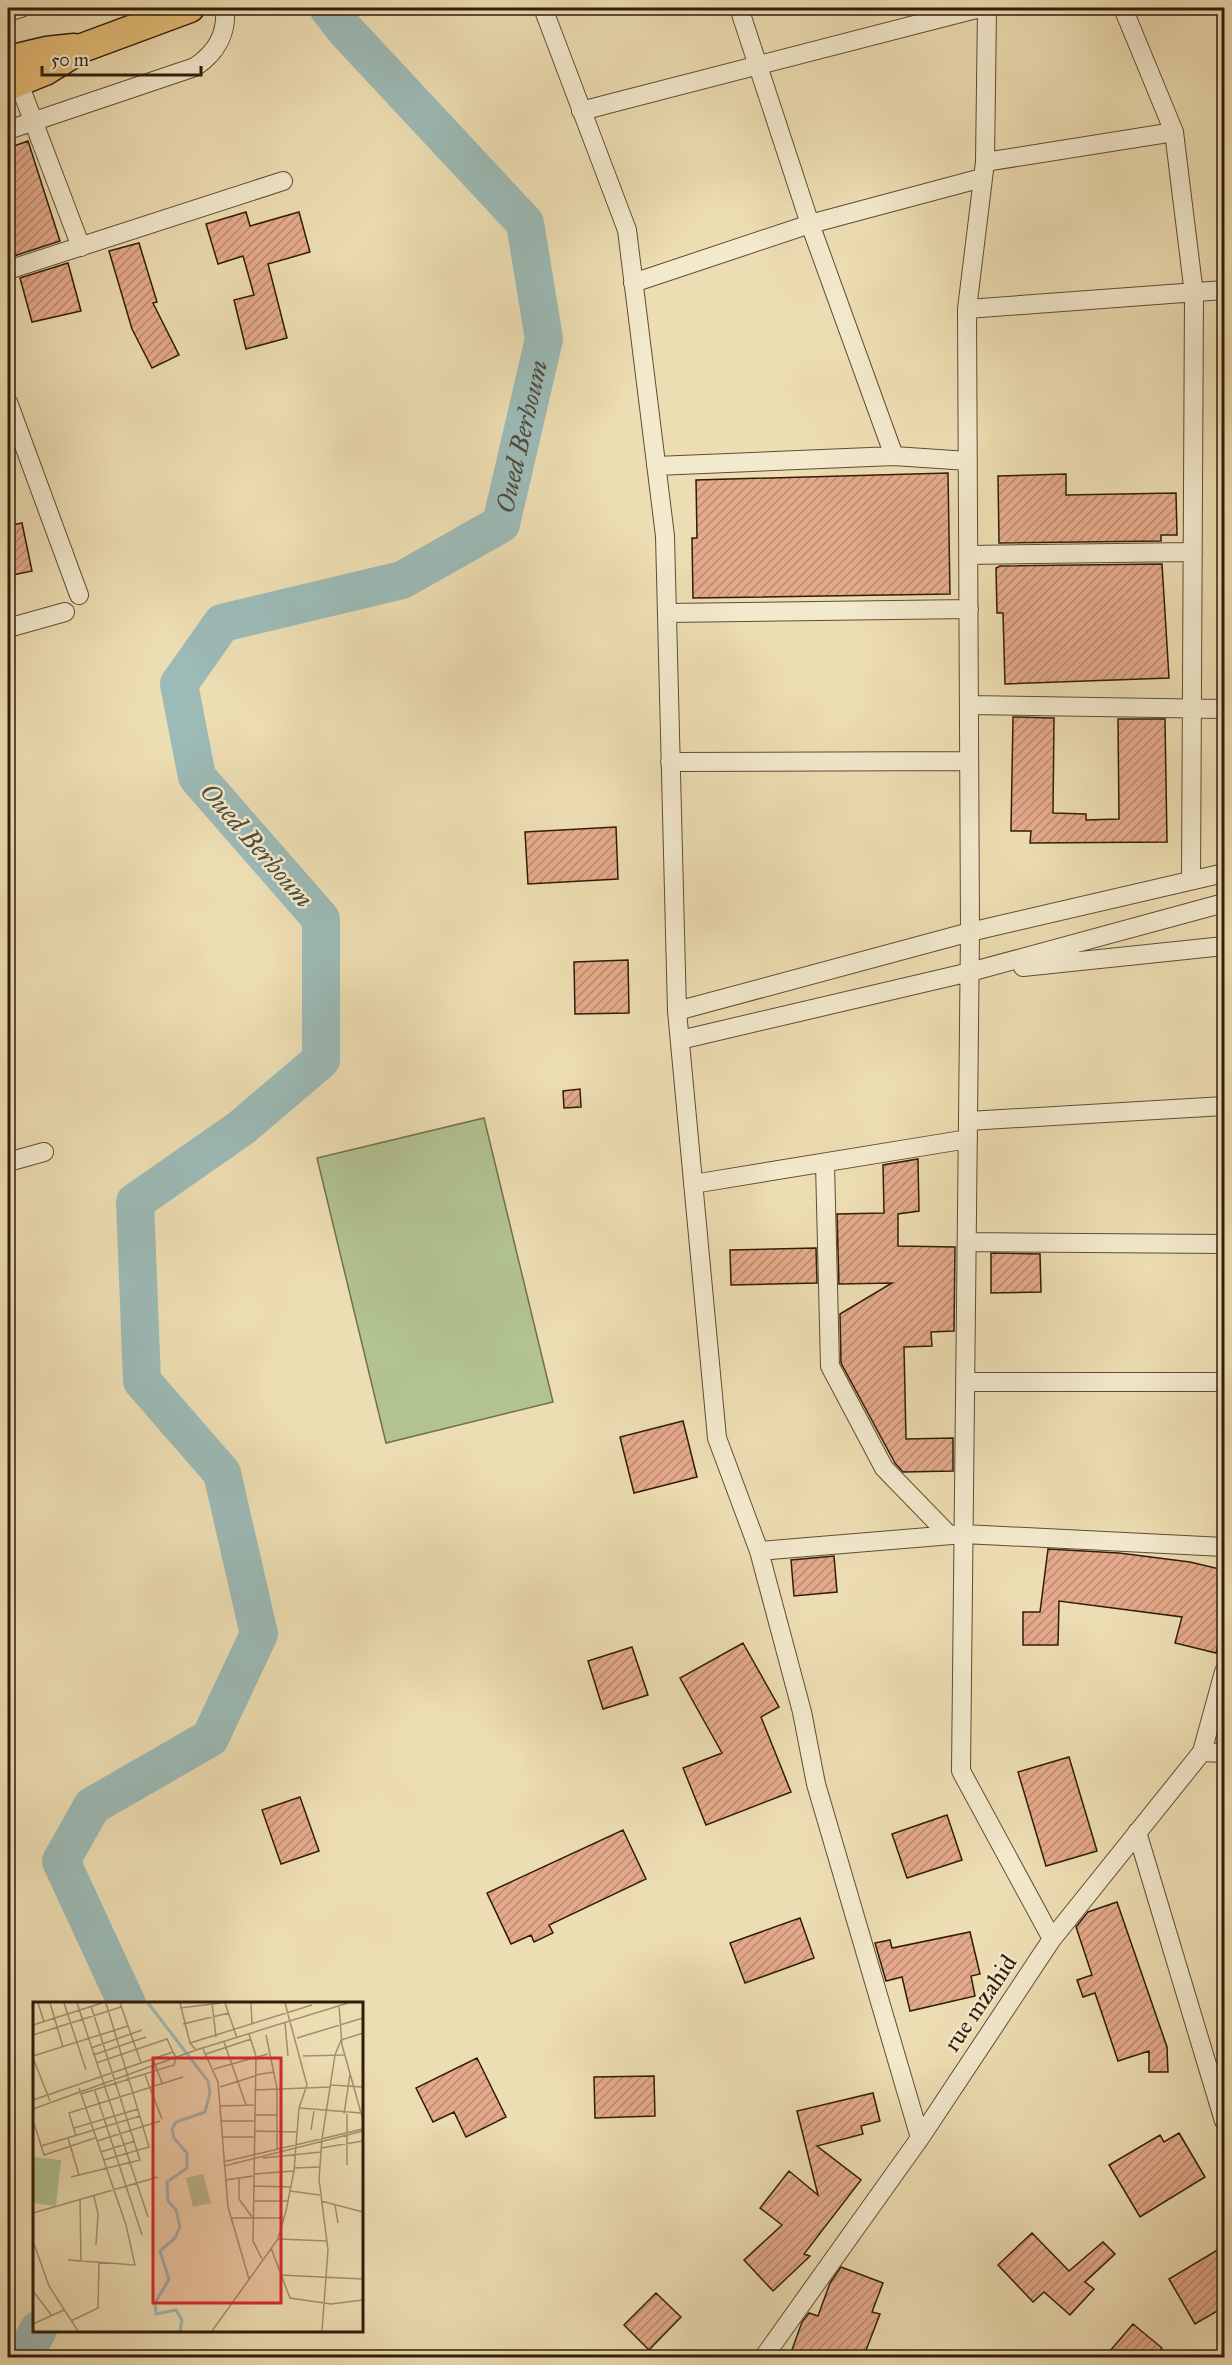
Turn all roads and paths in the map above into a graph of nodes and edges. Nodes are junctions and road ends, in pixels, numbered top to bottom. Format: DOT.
graph roads {
  1 [pos="21,8"];
  2 [pos="190,8"];
  3 [pos="225,8"];
  4 [pos="543,8"];
  5 [pos="739,8"];
  6 [pos="980,8"];
  7 [pos="987,8"];
  8 [pos="1123,8"];
  9 [pos="8,12"];
  10 [pos="760,66"];
  11 [pos="10,68"];
  12 [pos="581,111"];
  13 [pos="35,121"];
  14 [pos="8,130"];
  15 [pos="1174,132"];
  16 [pos="983,170"];
  17 [pos="283,181"];
  18 [pos="810,224"];
  19 [pos="81,247"];
  20 [pos="8,270"];
  21 [pos="633,283"];
  22 [pos="1224,290"];
  23 [pos="1194,294"];
  24 [pos="968,309"];
  25 [pos="8,402"];
  26 [pos="894,456"];
  27 [pos="968,461"];
  28 [pos="656,466"];
  29 [pos="1193,552"];
  30 [pos="969,555"];
  31 [pos="80,595"];
  32 [pos="969,609"];
  33 [pos="65,612"];
  34 [pos="667,613"];
  35 [pos="8,628"];
  36 [pos="969,705"];
  37 [pos="1192,706"];
  38 [pos="1224,709"];
  39 [pos="969,761"];
  40 [pos="670,762"];
  41 [pos="1224,873"];
  42 [pos="1191,880"];
  43 [pos="1224,903"];
  44 [pos="970,932"];
  45 [pos="1224,946"];
  46 [pos="969,972"];
  47 [pos="677,1011"];
  48 [pos="680,1040"];
  49 [pos="1224,1106"];
  50 [pos="968,1130"];
  51 [pos="44,1152"];
  52 [pos="8,1162"];
  53 [pos="825,1164"];
  54 [pos="693,1184"];
  55 [pos="967,1242"];
  56 [pos="1224,1244"];
  57 [pos="965,1382"];
  58 [pos="1224,1382"];
  59 [pos="956,1534"];
  60 [pos="1224,1547"];
  61 [pos="759,1551"];
  62 [pos="1224,1672"];
  63 [pos="1202,1752"];
  64 [pos="1224,1753"];
  65 [pos="1137,1832"];
  66 [pos="1052,1939"];
  67 [pos="1221,2101"];
  68 [pos="1224,2121"];
  69 [pos="920,2138"];
  70 [pos="763,2358"];
  1 -- 9 [label="street"];
  2 -- 11 [label="main road"];
  3 -- 13 [label="street"];
  4 -- 12 [label="street"];
  5 -- 10 [label="street"];
  6 -- 10 [label="street"];
  7 -- 16 [label="street"];
  8 -- 15 [label="street"];
  10 -- 12 [label="street"];
  10 -- 18 [label="street"];
  11 -- 13 [label="street"];
  12 -- 21 [label="street"];
  13 -- 14 [label="street"];
  13 -- 19 [label="street"];
  15 -- 16 [label="street"];
  15 -- 23 [label="street"];
  16 -- 18 [label="street"];
  16 -- 24 [label="street"];
  17 -- 19 [label="street"];
  18 -- 21 [label="street"];
  18 -- 26 [label="street"];
  19 -- 20 [label="street"];
  21 -- 28 [label="street"];
  22 -- 23 [label="street"];
  23 -- 24 [label="street"];
  23 -- 29 [label="street"];
  24 -- 27 [label="street"];
  25 -- 31 [label="street"];
  26 -- 27 [label="street"];
  26 -- 28 [label="street"];
  27 -- 30 [label="street"];
  28 -- 34 [label="street"];
  29 -- 30 [label="street"];
  29 -- 37 [label="street"];
  30 -- 32 [label="street"];
  32 -- 34 [label="street"];
  32 -- 36 [label="street"];
  33 -- 35 [label="street"];
  34 -- 40 [label="street"];
  36 -- 37 [label="street"];
  36 -- 39 [label="street"];
  37 -- 38 [label="street"];
  37 -- 42 [label="street"];
  39 -- 40 [label="street"];
  39 -- 44 [label="street"];
  40 -- 47 [label="street"];
  41 -- 42 [label="street"];
  42 -- 44 [label="street"];
  43 -- 46 [label="street"];
  44 -- 46 [label="street"];
  44 -- 47 [label="street"];
  45 -- 46 [label="street"];
  46 -- 48 [label="street"];
  46 -- 50 [label="street"];
  47 -- 48 [label="street"];
  48 -- 54 [label="street"];
  49 -- 50 [label="street"];
  50 -- 53 [label="street"];
  50 -- 55 [label="street"];
  51 -- 52 [label="street"];
  53 -- 54 [label="street"];
  53 -- 59 [label="street"];
  54 -- 61 [label="street"];
  55 -- 56 [label="street"];
  55 -- 57 [label="street"];
  57 -- 58 [label="street"];
  57 -- 59 [label="street"];
  59 -- 60 [label="street"];
  59 -- 61 [label="street"];
  59 -- 66 [label="street"];
  61 -- 69 [label="street"];
  62 -- 63 [label="street, rue mzahid"];
  63 -- 64 [label="street"];
  63 -- 65 [label="street, rue mzahid"];
  65 -- 66 [label="street, rue mzahid"];
  65 -- 67 [label="street"];
  66 -- 69 [label="street, rue mzahid"];
  67 -- 68 [label="street"];
  69 -- 70 [label="street, rue mzahid"];
}
